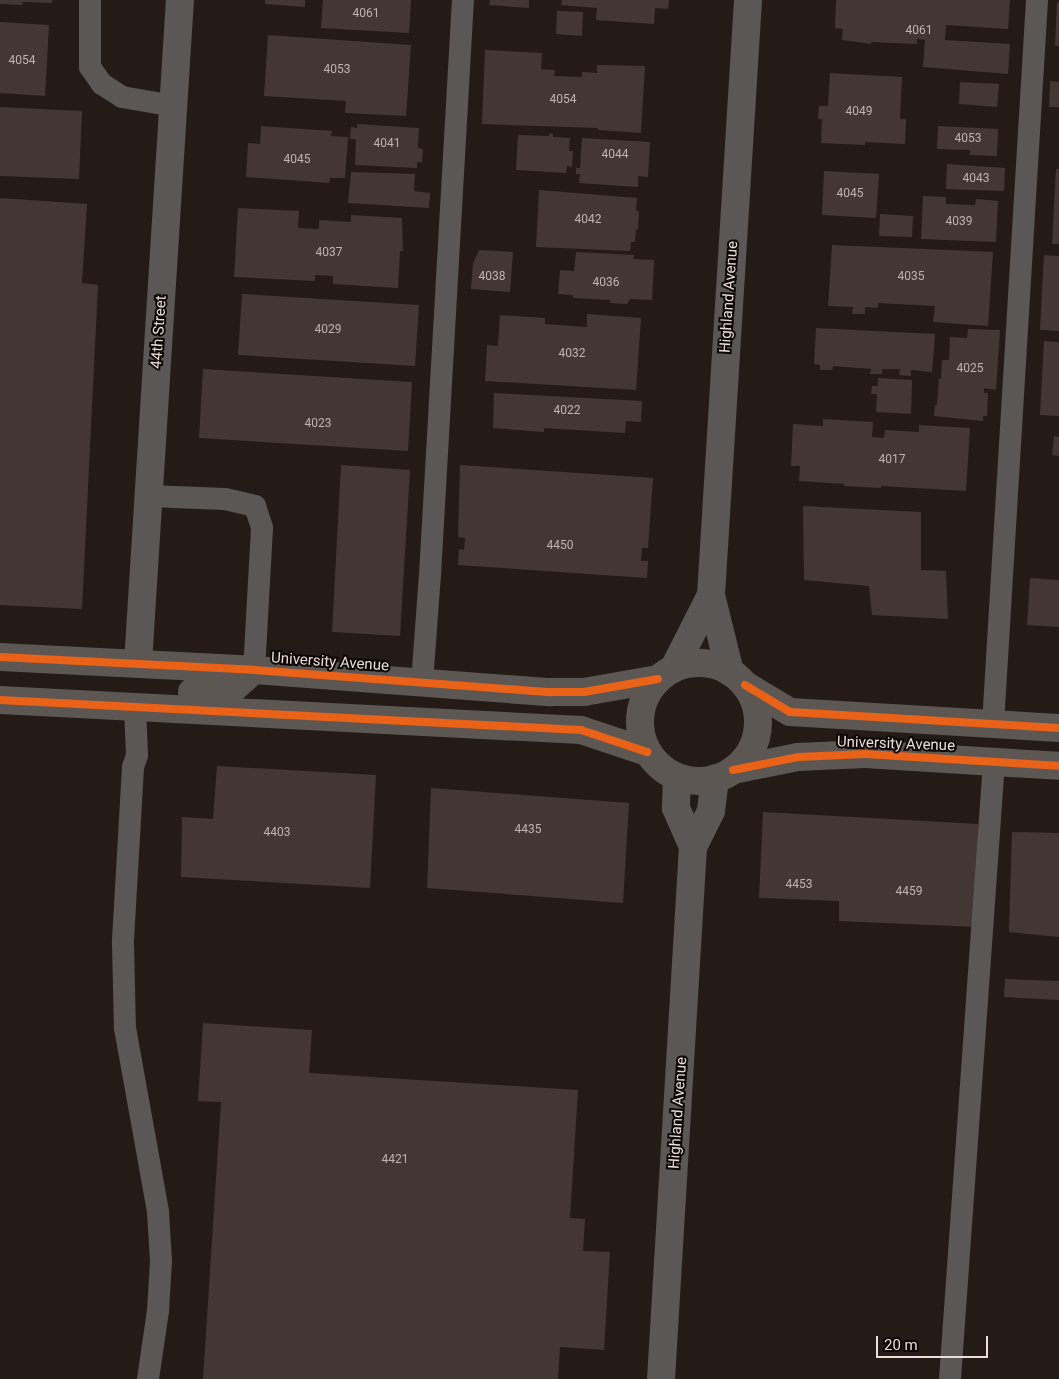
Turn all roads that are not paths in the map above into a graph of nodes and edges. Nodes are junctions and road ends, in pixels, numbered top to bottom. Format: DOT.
graph roads {
  1 [pos="90,0"];
  2 [pos="180,0"];
  3 [pos="463,0"];
  4 [pos="748,0"];
  5 [pos="1037,0"];
  6 [pos="174,106"];
  7 [pos="149,496"];
  8 [pos="711,595"];
  9 [pos="0,657"];
  10 [pos="138,663"];
  11 [pos="254,670"];
  12 [pos="666,674"];
  13 [pos="738,678"];
  14 [pos="422,683"];
  15 [pos="0,700"];
  16 [pos="135,707"];
  17 [pos="993,724"];
  18 [pos="1059,728"];
  19 [pos="648,752"];
  20 [pos="994,762"];
  21 [pos="1059,766"];
  22 [pos="724,774"];
  23 [pos="677,776"];
  24 [pos="693,847"];
  25 [pos="148,1379"];
  26 [pos="661,1379"];
  27 [pos="950,1379"];
  1 -- 6 [label="lane"];
  2 -- 6 [label="street, 44th Street"];
  3 -- 14 [label="lane"];
  4 -- 8 [label="street, Highland Avenue"];
  5 -- 17 [label="lane"];
  6 -- 7 [label="street, 44th Street"];
  7 -- 10 [label="street, 44th Street"];
  7 -- 11 [label="lane"];
  8 -- 12 [label="street, Highland Avenue"];
  8 -- 13 [label="street, Highland Avenue"];
  9 -- 10 [label="main road, University Avenue"];
  10 -- 11 [label="main road, University Avenue"];
  11 -- 14 [label="main road, University Avenue"];
  11 -- 16 [label="main road"];
  12 -- 13 [label="main road"];
  12 -- 14 [label="main road, University Avenue"];
  12 -- 19 [label="main road"];
  13 -- 17 [label="main road, University Avenue"];
  13 -- 22 [label="main road"];
  15 -- 16 [label="main road"];
  16 -- 19 [label="main road"];
  16 -- 25 [label="lane"];
  17 -- 18 [label="main road, University Avenue"];
  19 -- 23 [label="main road"];
  20 -- 21 [label="main road, University Avenue"];
  20 -- 22 [label="main road, University Avenue"];
  20 -- 27 [label="lane"];
  22 -- 23 [label="main road"];
  22 -- 24 [label="street, Highland Avenue"];
  23 -- 24 [label="street, Highland Avenue"];
  24 -- 26 [label="street, Highland Avenue"];
}
